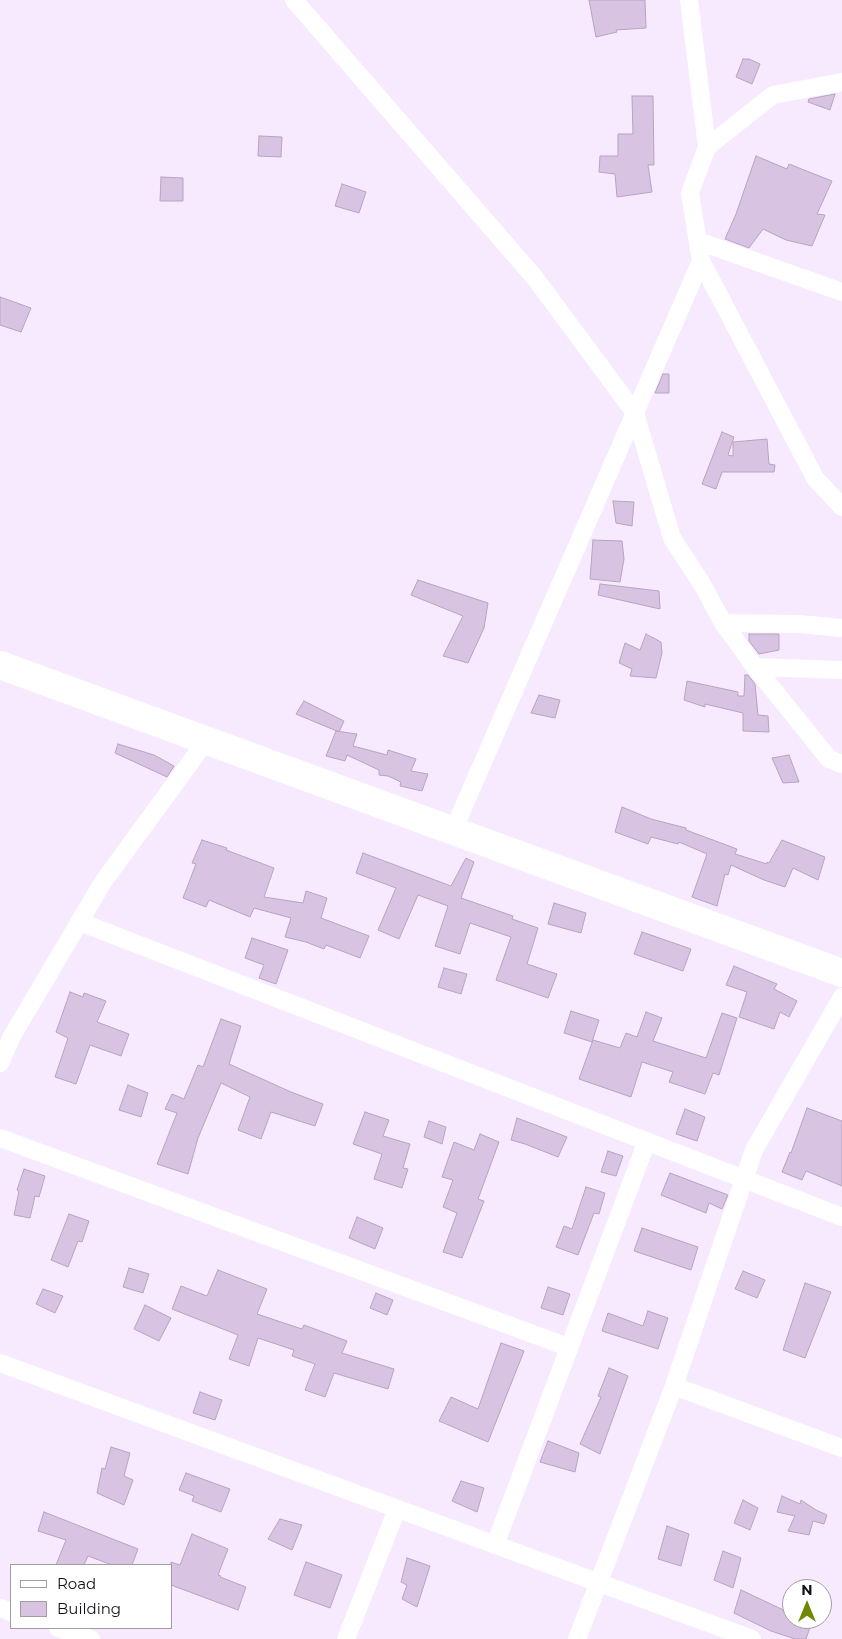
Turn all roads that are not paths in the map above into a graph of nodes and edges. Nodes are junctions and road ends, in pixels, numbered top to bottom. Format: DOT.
graph roads {
  1 [pos="294,0"];
  2 [pos="689,0"];
  3 [pos="842,82"];
  4 [pos="707,147"];
  5 [pos="698,241"];
  6 [pos="701,261"];
  7 [pos="842,292"];
  8 [pos="635,413"];
  9 [pos="842,507"];
  10 [pos="722,623"];
  11 [pos="842,628"];
  12 [pos="0,665"];
  13 [pos="755,667"];
  14 [pos="842,670"];
  15 [pos="206,741"];
  16 [pos="842,764"];
  17 [pos="453,831"];
  18 [pos="80,922"];
  19 [pos="842,973"];
  20 [pos="842,996"];
  21 [pos="0,1063"];
  22 [pos="0,1138"];
  23 [pos="647,1141"];
  24 [pos="744,1179"];
  25 [pos="842,1217"];
  26 [pos="568,1347"];
  27 [pos="0,1362"];
  28 [pos="674,1386"];
  29 [pos="842,1448"];
  30 [pos="398,1509"];
  31 [pos="495,1544"];
  32 [pos="598,1583"];
  33 [pos="61,1629"];
  34 [pos="90,1639"];
  35 [pos="346,1639"];
  36 [pos="577,1639"];
  37 [pos="752,1639"];
  1 -- 8 [label="street"];
  2 -- 4 [label="street"];
  3 -- 4 [label="street"];
  4 -- 5 [label="street"];
  5 -- 6 [label="street"];
  5 -- 7 [label="street"];
  6 -- 8 [label="street"];
  6 -- 9 [label="street"];
  8 -- 10 [label="street"];
  8 -- 17 [label="street"];
  10 -- 11 [label="street"];
  10 -- 13 [label="street"];
  12 -- 15 [label="highway"];
  13 -- 14 [label="street"];
  13 -- 16 [label="street"];
  15 -- 17 [label="highway"];
  15 -- 18 [label="street"];
  17 -- 19 [label="highway"];
  18 -- 21 [label="street"];
  18 -- 23 [label="street"];
  20 -- 24 [label="street"];
  22 -- 26 [label="street"];
  23 -- 24 [label="street"];
  23 -- 26 [label="street"];
  24 -- 25 [label="street"];
  24 -- 28 [label="street"];
  26 -- 31 [label="street"];
  27 -- 30 [label="street"];
  28 -- 29 [label="street"];
  28 -- 32 [label="street"];
  30 -- 31 [label="street"];
  30 -- 35 [label="street"];
  31 -- 32 [label="street"];
  32 -- 36 [label="street"];
  32 -- 37 [label="street"];
  33 -- 34 [label="street"];
}
